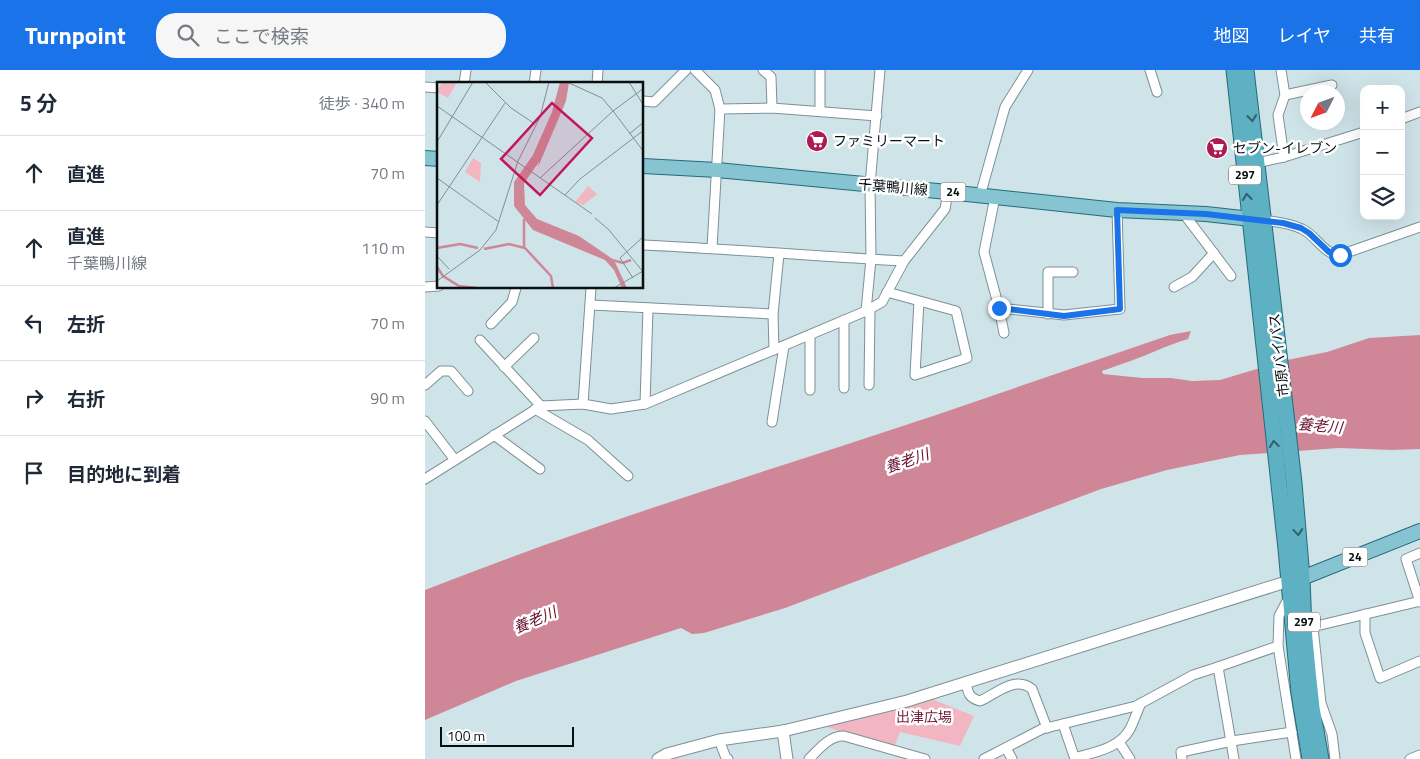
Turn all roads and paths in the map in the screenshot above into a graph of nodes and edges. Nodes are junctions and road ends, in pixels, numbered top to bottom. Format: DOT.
graph roads {
  1 [pos="686,70"];
  2 [pos="695,70"];
  3 [pos="763,70"];
  4 [pos="820,70"];
  5 [pos="880,70"];
  6 [pos="1028,70"];
  7 [pos="1150,70"];
  8 [pos="1234,70"];
  9 [pos="1246,70"];
  10 [pos="1281,70"];
  11 [pos="1157,92"];
  12 [pos="1300,92"];
  13 [pos="1285,95"];
  14 [pos="644,101"];
  15 [pos="772,108"];
  16 [pos="720,109"];
  17 [pos="820,111"];
  18 [pos="1420,112"];
  19 [pos="877,116"];
  20 [pos="1405,118"];
  21 [pos="1360,133"];
  22 [pos="1284,157"];
  23 [pos="1257,163"];
  24 [pos="644,166"];
  25 [pos="717,170"];
  26 [pos="870,185"];
  27 [pos="948,192"];
  28 [pos="980,196"];
  29 [pos="995,197"];
  30 [pos="1117,210"];
  31 [pos="1185,214"];
  32 [pos="1256,220"];
  33 [pos="1420,227"];
  34 [pos="644,245"];
  35 [pos="712,248"];
  36 [pos="1214,253"];
  37 [pos="779,254"];
  38 [pos="871,259"];
  39 [pos="903,261"];
  40 [pos="1073,272"];
  41 [pos="1231,276"];
  42 [pos="1263,279"];
  43 [pos="1174,287"];
  44 [pos="516,289"];
  45 [pos="591,289"];
  46 [pos="887,292"];
  47 [pos="919,301"];
  48 [pos="591,305"];
  49 [pos="648,308"];
  50 [pos="999,308"];
  51 [pos="868,310"];
  52 [pos="773,314"];
  53 [pos="1048,314"];
  54 [pos="844,320"];
  55 [pos="491,324"];
  56 [pos="1004,333"];
  57 [pos="810,335"];
  58 [pos="534,338"];
  59 [pos="480,340"];
  60 [pos="784,346"];
  61 [pos="774,350"];
  62 [pos="504,366"];
  63 [pos="425,385"];
  64 [pos="869,385"];
  65 [pos="844,388"];
  66 [pos="810,390"];
  67 [pos="469,391"];
  68 [pos="583,404"];
  69 [pos="645,404"];
  70 [pos="538,408"];
  71 [pos="425,421"];
  72 [pos="772,422"];
  73 [pos="494,435"];
  74 [pos="455,460"];
  75 [pos="541,469"];
  76 [pos="628,476"];
  77 [pos="425,479"];
  78 [pos="1420,531"];
  79 [pos="1420,553"];
  80 [pos="1294,585"];
  81 [pos="1420,601"];
  82 [pos="1365,614"];
  83 [pos="1303,629"];
  84 [pos="1277,646"];
  85 [pos="1419,664"];
  86 [pos="1219,667"];
  87 [pos="966,683"];
  88 [pos="1141,704"];
  89 [pos="1063,724"];
  90 [pos="1047,728"];
  91 [pos="783,731"];
  92 [pos="1292,732"];
  93 [pos="719,740"];
  94 [pos="1232,741"];
  95 [pos="1119,742"];
  96 [pos="1006,748"];
  97 [pos="1420,755"];
  98 [pos="659,759"];
  99 [pos="728,759"];
  100 [pos="787,759"];
  101 [pos="809,759"];
  102 [pos="925,759"];
  103 [pos="984,759"];
  104 [pos="1012,759"];
  105 [pos="1075,759"];
  106 [pos="1130,759"];
  107 [pos="1182,759"];
  108 [pos="1234,759"];
  109 [pos="1296,759"];
  110 [pos="1309,759"];
  111 [pos="1321,759"];
  112 [pos="1335,759"];
  113 [pos="1410,759"];
  1 -- 14 [label="street"];
  2 -- 16 [label="street"];
  3 -- 15 [label="street"];
  4 -- 17 [label="street"];
  5 -- 19 [label="street"];
  6 -- 28 [label="street"];
  7 -- 11 [label="street"];
  32 -- 8 [label="highway, 市原バイパス / 297, one-way"];
  9 -- 23 [label="highway, 市原バイパス / 297, one-way"];
  10 -- 13 [label="street"];
  12 -- 13 [label="street"];
  13 -- 22 [label="street"];
  15 -- 16 [label="street"];
  15 -- 17 [label="street"];
  16 -- 25 [label="street"];
  17 -- 19 [label="street"];
  18 -- 20 [label="street"];
  19 -- 26 [label="street"];
  21 -- 22 [label="street"];
  22 -- 23 [label="street"];
  23 -- 32 [label="highway, 市原バイパス / 297"];
  24 -- 25 [label="main road, 千葉鴨川線 / 24"];
  25 -- 26 [label="main road, 千葉鴨川線 / 24"];
  25 -- 35 [label="street"];
  26 -- 27 [label="main road, 千葉鴨川線 / 24"];
  26 -- 38 [label="street"];
  27 -- 28 [label="main road, 千葉鴨川線 / 24"];
  27 -- 39 [label="street"];
  28 -- 29 [label="main road, 千葉鴨川線 / 24"];
  29 -- 30 [label="main road, 千葉鴨川線 / 24"];
  29 -- 50 [label="street"];
  30 -- 31 [label="main road, 千葉鴨川線 / 24"];
  30 -- 53 [label="street"];
  31 -- 32 [label="main road, 千葉鴨川線 / 24"];
  31 -- 36 [label="street"];
  32 -- 33 [label="street"];
  32 -- 42 [label="highway, 市原バイパス / 297"];
  34 -- 35 [label="street"];
  35 -- 37 [label="street"];
  36 -- 41 [label="street"];
  36 -- 43 [label="street"];
  37 -- 38 [label="street"];
  37 -- 52 [label="street"];
  38 -- 39 [label="street"];
  38 -- 51 [label="street"];
  39 -- 46 [label="street"];
  40 -- 53 [label="street"];
  80 -- 42 [label="highway, 市原バイパス / 297, one-way"];
  42 -- 80 [label="highway, 市原バイパス / 297, one-way"];
  44 -- 55 [label="street"];
  45 -- 48 [label="street"];
  46 -- 47 [label="street"];
  46 -- 51 [label="street"];
  47 -- 47 [label="street"];
  48 -- 49 [label="street"];
  48 -- 68 [label="street"];
  49 -- 52 [label="street"];
  49 -- 69 [label="street"];
  50 -- 53 [label="street"];
  50 -- 56 [label="street"];
  51 -- 54 [label="street"];
  51 -- 64 [label="street"];
  52 -- 61 [label="street"];
  54 -- 57 [label="street"];
  54 -- 65 [label="street"];
  57 -- 60 [label="street"];
  57 -- 66 [label="street"];
  58 -- 62 [label="street"];
  59 -- 62 [label="street"];
  60 -- 61 [label="street"];
  60 -- 72 [label="street"];
  61 -- 69 [label="street"];
  62 -- 70 [label="street"];
  63 -- 67 [label="street"];
  68 -- 69 [label="street"];
  68 -- 70 [label="street"];
  70 -- 73 [label="street"];
  70 -- 76 [label="street"];
  71 -- 74 [label="street"];
  73 -- 74 [label="street"];
  73 -- 75 [label="street"];
  74 -- 77 [label="street"];
  78 -- 80 [label="main road, 24"];
  79 -- 81 [label="street"];
  80 -- 83 [label="highway, 市原バイパス / 297"];
  80 -- 84 [label="street"];
  80 -- 87 [label="street"];
  81 -- 82 [label="street"];
  82 -- 83 [label="street"];
  82 -- 85 [label="street"];
  83 -- 110 [label="highway, 市原バイパス / 297"];
  83 -- 111 [label="highway, 市原バイパス / 297"];
  83 -- 112 [label="street"];
  84 -- 86 [label="street"];
  84 -- 92 [label="street"];
  86 -- 88 [label="street"];
  86 -- 94 [label="street"];
  87 -- 90 [label="street"];
  87 -- 91 [label="street"];
  88 -- 89 [label="street"];
  88 -- 95 [label="street"];
  89 -- 90 [label="street"];
  89 -- 105 [label="street"];
  90 -- 96 [label="street"];
  91 -- 93 [label="street"];
  91 -- 100 [label="street"];
  92 -- 94 [label="street"];
  92 -- 109 [label="street"];
  93 -- 98 [label="street"];
  93 -- 99 [label="street"];
  94 -- 107 [label="street"];
  94 -- 108 [label="street"];
  95 -- 105 [label="street"];
  95 -- 106 [label="street"];
  96 -- 103 [label="street"];
  96 -- 104 [label="street"];
  97 -- 113 [label="street"];
  101 -- 102 [label="street"];
}
